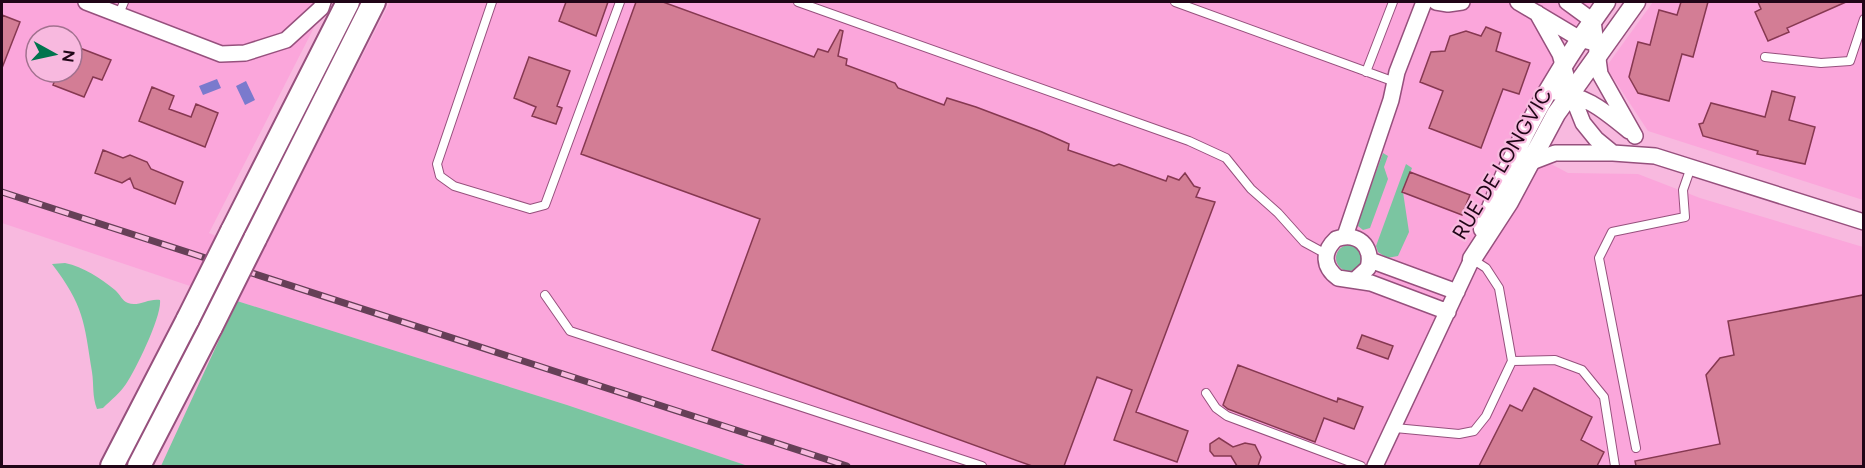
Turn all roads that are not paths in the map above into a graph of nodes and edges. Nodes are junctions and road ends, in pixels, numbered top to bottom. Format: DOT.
graph roads {
  1 [pos="86,2"];
  2 [pos="324,2"];
  3 [pos="348,2"];
  4 [pos="374,2"];
  5 [pos="382,2"];
  6 [pos="492,2"];
  7 [pos="620,2"];
  8 [pos="798,2"];
  9 [pos="1175,2"];
  10 [pos="1393,2"];
  11 [pos="1424,2"];
  12 [pos="1436,2"];
  13 [pos="1462,2"];
  14 [pos="1518,2"];
  15 [pos="1567,2"];
  16 [pos="1606,2"];
  17 [pos="1636,2"];
  18 [pos="121,8"];
  19 [pos="1537,13"];
  20 [pos="1863,19"];
  21 [pos="1593,21"];
  22 [pos="353,43"];
  23 [pos="1591,46"];
  24 [pos="1765,57"];
  25 [pos="1564,64"];
  26 [pos="1366,72"];
  27 [pos="1395,82"];
  28 [pos="1549,91"];
  29 [pos="1571,93"];
  30 [pos="1635,136"];
  31 [pos="1613,153"];
  32 [pos="1655,156"];
  33 [pos="1529,163"];
  34 [pos="1691,167"];
  35 [pos="1863,222"];
  36 [pos="1345,236"];
  37 [pos="1326,254"];
  38 [pos="1472,259"];
  39 [pos="1370,260"];
  40 [pos="1356,279"];
  41 [pos="1457,292"];
  42 [pos="545,294"];
  43 [pos="1448,312"];
  44 [pos="1512,361"];
  45 [pos="1206,393"];
  46 [pos="1395,428"];
  47 [pos="1636,448"];
  48 [pos="112,466"];
  49 [pos="139,466"];
  50 [pos="982,466"];
  51 [pos="1361,466"];
  52 [pos="1375,466"];
  53 [pos="1615,466"];
  1 -- 18 [label="street"];
  2 -- 18 [label="street"];
  3 -- 48 [label="main road, bridge"];
  4 -- 22 [label="main road"];
  5 -- 22 [label="street"];
  6 -- 7 [label="lane"];
  8 -- 37 [label="lane"];
  9 -- 26 [label="lane"];
  10 -- 26 [label="lane"];
  11 -- 27 [label="street"];
  12 -- 13 [label="street"];
  14 -- 19 [label="street"];
  15 -- 21 [label="street"];
  16 -- 21 [label="street, RUE DE LONGVIC"];
  17 -- 23 [label="street, RUE DE LONGVIC"];
  19 -- 23 [label="street"];
  19 -- 25 [label="street"];
  20 -- 24 [label="lane"];
  21 -- 23 [label="street, RUE DE LONGVIC"];
  22 -- 49 [label="main road, bridge"];
  23 -- 25 [label="street, RUE DE LONGVIC"];
  23 -- 29 [label="street, RUE DE LONGVIC"];
  23 -- 30 [label="street"];
  25 -- 28 [label="street, RUE DE LONGVIC"];
  25 -- 29 [label="street"];
  26 -- 27 [label="lane"];
  27 -- 36 [label="street"];
  28 -- 29 [label="street"];
  28 -- 38 [label="street, RUE DE LONGVIC"];
  29 -- 30 [label="street"];
  29 -- 31 [label="street"];
  29 -- 33 [label="street, RUE DE LONGVIC"];
  30 -- 32 [label="street"];
  31 -- 32 [label="street"];
  31 -- 33 [label="street"];
  32 -- 34 [label="street"];
  33 -- 38 [label="street, RUE DE LONGVIC"];
  34 -- 35 [label="street"];
  34 -- 47 [label="lane"];
  36 -- 37 [label="street"];
  36 -- 39 [label="street"];
  37 -- 40 [label="street"];
  38 -- 41 [label="street"];
  38 -- 44 [label="lane"];
  39 -- 40 [label="street"];
  39 -- 41 [label="street"];
  40 -- 43 [label="street"];
  41 -- 43 [label="street"];
  42 -- 50 [label="lane"];
  43 -- 46 [label="street"];
  44 -- 46 [label="lane"];
  44 -- 53 [label="lane"];
  45 -- 51 [label="lane"];
  46 -- 52 [label="street"];
}
